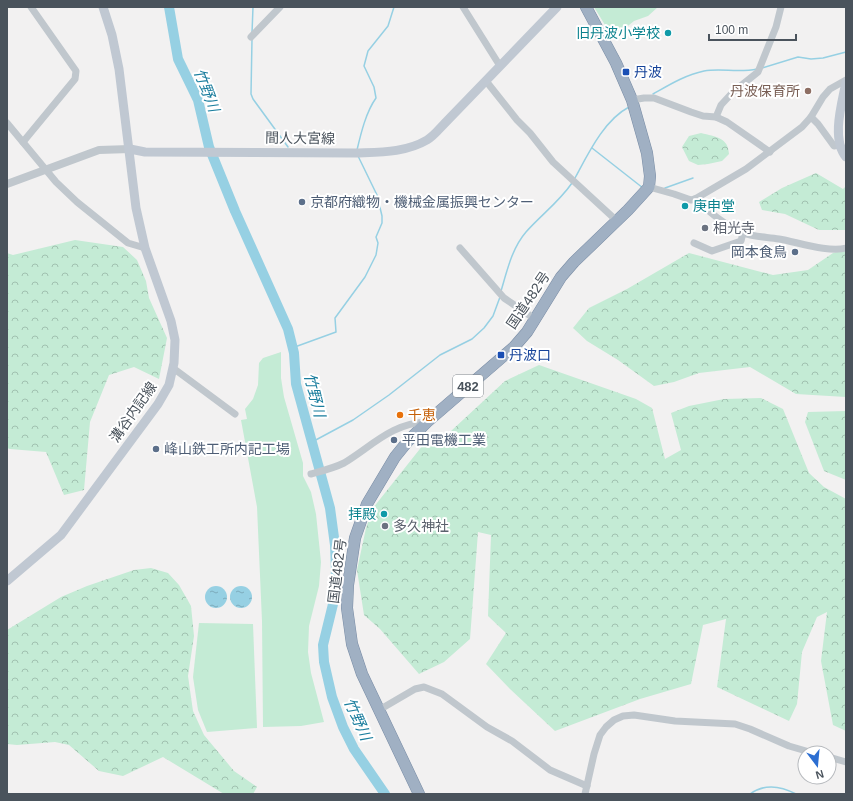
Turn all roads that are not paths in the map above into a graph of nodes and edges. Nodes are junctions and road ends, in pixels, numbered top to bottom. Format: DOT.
graph roads {
  1 [pos="31,7"];
  2 [pos="102,7"];
  3 [pos="280,7"];
  4 [pos="463,7"];
  5 [pos="557,7"];
  6 [pos="586,7"];
  7 [pos="781,7"];
  8 [pos="251,37"];
  9 [pos="500,66"];
  10 [pos="486,81"];
  11 [pos="846,81"];
  12 [pos="632,100"];
  13 [pos="716,117"];
  14 [pos="812,117"];
  15 [pos="7,123"];
  16 [pos="23,142"];
  17 [pos="839,145"];
  18 [pos="130,149"];
  19 [pos="770,152"];
  20 [pos="846,157"];
  21 [pos="45,169"];
  22 [pos="7,184"];
  23 [pos="649,187"];
  24 [pos="694,199"];
  25 [pos="617,221"];
  26 [pos="743,233"];
  27 [pos="694,243"];
  28 [pos="145,248"];
  29 [pos="460,248"];
  30 [pos="846,248"];
  31 [pos="535,319"];
  32 [pos="173,368"];
  33 [pos="235,414"];
  34 [pos="427,422"];
  35 [pos="311,474"];
  36 [pos="7,581"];
  37 [pos="379,710"];
  38 [pos="797,748"];
  39 [pos="587,786"];
  40 [pos="419,794"];
  41 [pos="586,794"];
  1 -- 16 [label="street"];
  2 -- 18 [label="main road"];
  3 -- 8 [label="street"];
  4 -- 9 [label="street"];
  5 -- 9 [label="main road, 間人大宮線"];
  6 -- 12 [label="highway"];
  7 -- 13 [label="street"];
  9 -- 10 [label="main road, 間人大宮線"];
  10 -- 18 [label="main road, 間人大宮線"];
  10 -- 25 [label="street"];
  11 -- 14 [label="street"];
  11 -- 17 [label="main road"];
  12 -- 13 [label="street"];
  12 -- 23 [label="highway"];
  13 -- 19 [label="street"];
  14 -- 17 [label="street"];
  14 -- 19 [label="street"];
  15 -- 16 [label="street"];
  16 -- 21 [label="street"];
  17 -- 20 [label="main road"];
  18 -- 21 [label="street"];
  18 -- 28 [label="main road, 溝谷内記線"];
  19 -- 24 [label="street"];
  21 -- 22 [label="street"];
  21 -- 28 [label="street"];
  23 -- 24 [label="street"];
  23 -- 25 [label="highway, 国道482号 / 482"];
  24 -- 26 [label="street"];
  25 -- 31 [label="highway, 国道482号 / 482"];
  26 -- 27 [label="street"];
  26 -- 30 [label="street"];
  28 -- 32 [label="main road, 溝谷内記線"];
  29 -- 31 [label="street"];
  31 -- 34 [label="highway, 国道482号 / 482"];
  32 -- 33 [label="street"];
  32 -- 36 [label="main road, 溝谷内記線"];
  34 -- 35 [label="street"];
  34 -- 37 [label="highway, 国道482号 / 482"];
  37 -- 39 [label="street"];
  37 -- 40 [label="highway, 国道482号 / 482"];
  38 -- 39 [label="street"];
  39 -- 41 [label="street"];
}
